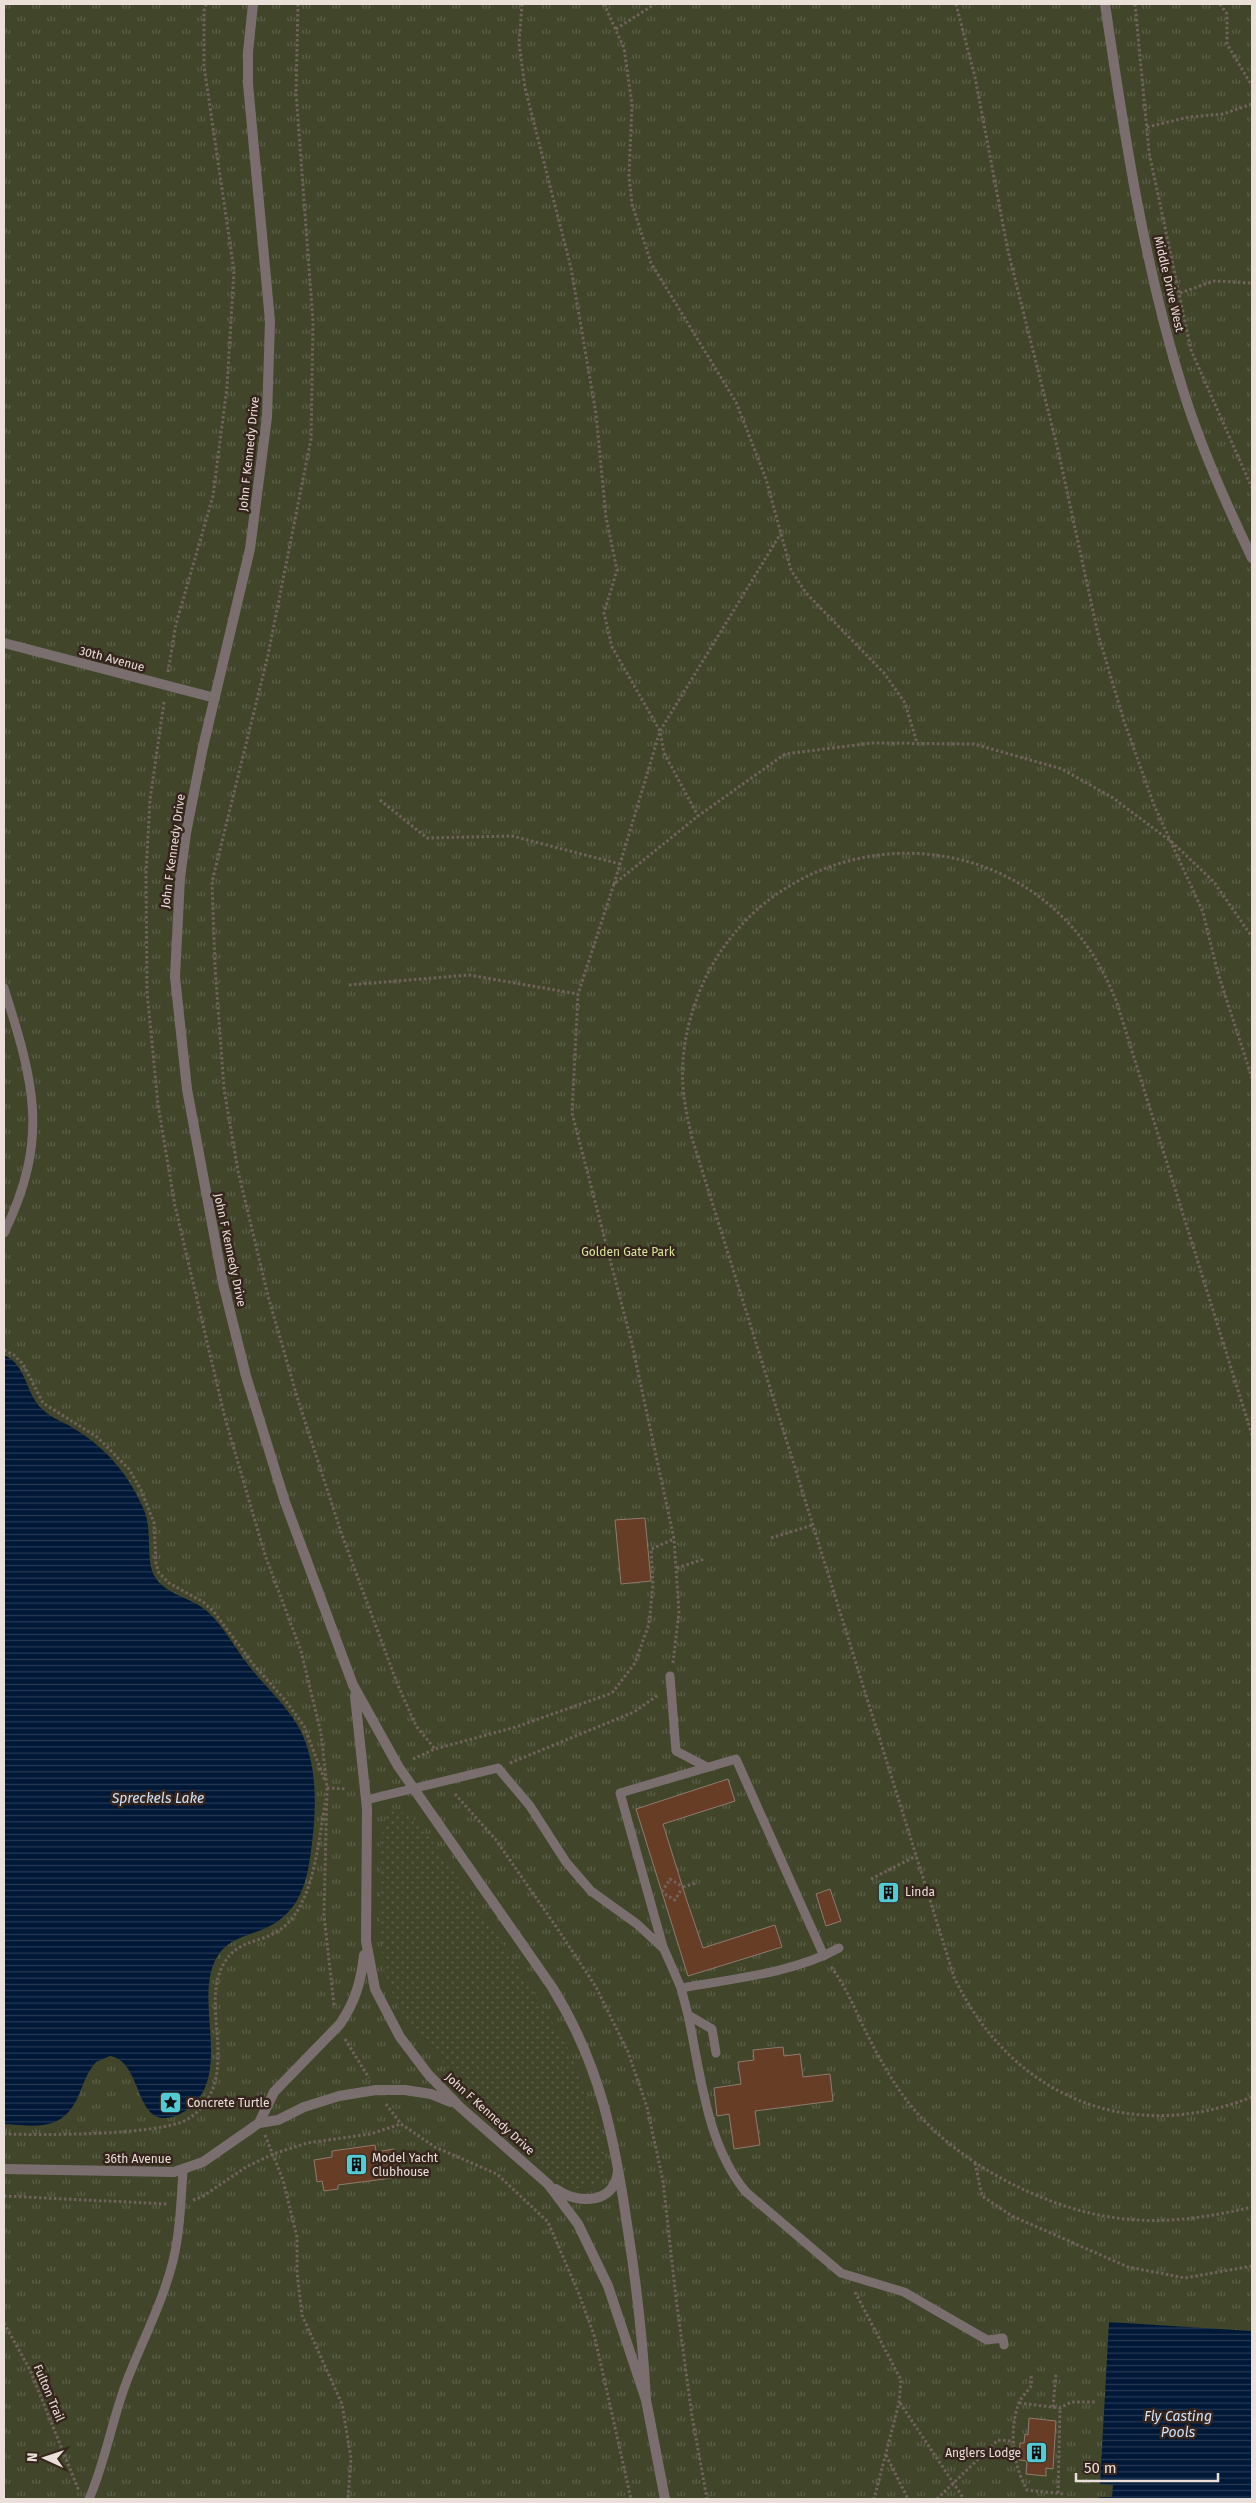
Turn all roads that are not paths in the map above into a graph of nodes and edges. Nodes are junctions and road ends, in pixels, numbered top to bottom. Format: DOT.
graph roads {
  1 [pos="253,4"];
  2 [pos="1105,4"];
  3 [pos="1252,558"];
  4 [pos="4,642"];
  5 [pos="215,698"];
  6 [pos="4,988"];
  7 [pos="4,1233"];
  8 [pos="670,1676"];
  9 [pos="353,1685"];
  10 [pos="707,1767"];
  11 [pos="413,1787"];
  12 [pos="366,1800"];
  13 [pos="365,1924"];
  14 [pos="839,1948"];
  15 [pos="664,1949"];
  16 [pos="824,1956"];
  17 [pos="681,1988"];
  18 [pos="688,2015"];
  19 [pos="716,2053"];
  20 [pos="460,2106"];
  21 [pos="259,2123"];
  22 [pos="619,2162"];
  23 [pos="4,2168"];
  24 [pos="183,2170"];
  25 [pos="548,2184"];
  26 [pos="1004,2345"];
  27 [pos="646,2400"];
  28 [pos="89,2499"];
  29 [pos="665,2499"];
  1 -- 5 [label="street, John F Kennedy Drive"];
  2 -- 3 [label="street, Middle Drive West"];
  4 -- 5 [label="street, 30th Avenue"];
  5 -- 9 [label="street, John F Kennedy Drive"];
  6 -- 7 [label="lane"];
  8 -- 10 [label="lane"];
  9 -- 11 [label="street, John F Kennedy Drive"];
  9 -- 12 [label="street, John F Kennedy Drive"];
  10 -- 15 [label="lane"];
  10 -- 16 [label="lane"];
  11 -- 12 [label="lane"];
  11 -- 15 [label="lane"];
  11 -- 22 [label="street, John F Kennedy Drive"];
  12 -- 13 [label="street, John F Kennedy Drive"];
  13 -- 20 [label="street, John F Kennedy Drive"];
  13 -- 21 [label="street, 36th Avenue"];
  14 -- 16 [label="lane"];
  15 -- 17 [label="lane"];
  16 -- 17 [label="lane"];
  17 -- 18 [label="lane"];
  18 -- 19 [label="lane"];
  18 -- 26 [label="lane"];
  20 -- 21 [label="street, 36th Avenue"];
  20 -- 25 [label="street, John F Kennedy Drive"];
  21 -- 24 [label="street, 36th Avenue"];
  22 -- 25 [label="street"];
  22 -- 27 [label="street, John F Kennedy Drive"];
  23 -- 24 [label="street, 36th Avenue"];
  24 -- 28 [label="lane"];
  25 -- 27 [label="street, John F Kennedy Drive"];
  27 -- 29 [label="street, John F Kennedy Drive"];
}
